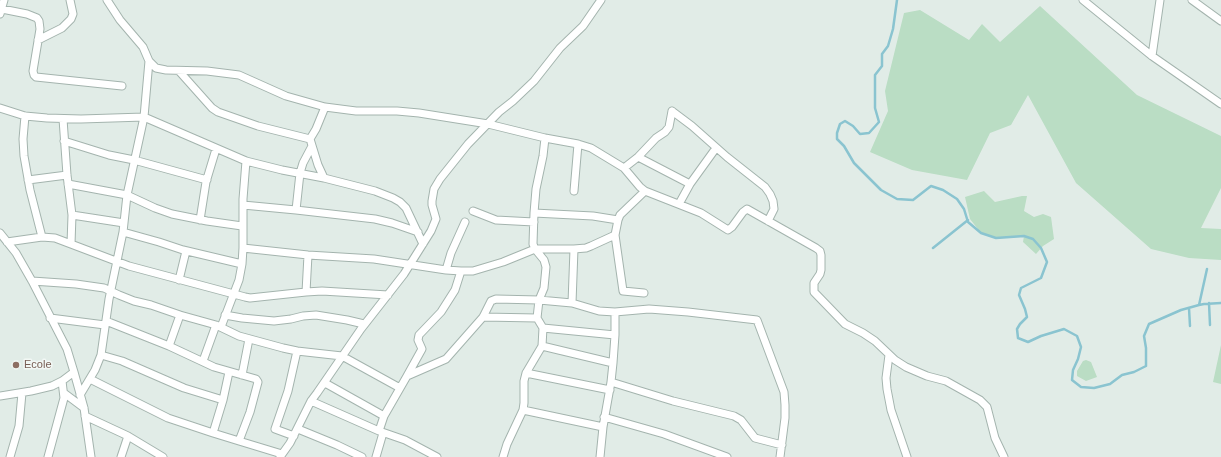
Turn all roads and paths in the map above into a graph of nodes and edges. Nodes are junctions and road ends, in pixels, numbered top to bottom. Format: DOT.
graph roads {
  1 [pos="4,0"];
  2 [pos="70,0"];
  3 [pos="107,0"];
  4 [pos="601,0"];
  5 [pos="1083,0"];
  6 [pos="1160,0"];
  7 [pos="1192,0"];
  8 [pos="0,13"];
  9 [pos="1221,21"];
  10 [pos="38,40"];
  11 [pos="1152,56"];
  12 [pos="149,61"];
  13 [pos="179,71"];
  14 [pos="122,86"];
  15 [pos="1221,104"];
  16 [pos="325,107"];
  17 [pos="0,108"];
  18 [pos="25,116"];
  19 [pos="144,117"];
  20 [pos="63,119"];
  21 [pos="488,124"];
  22 [pos="545,138"];
  23 [pos="64,141"];
  24 [pos="311,143"];
  25 [pos="578,144"];
  26 [pos="716,148"];
  27 [pos="216,149"];
  28 [pos="638,157"];
  29 [pos="134,160"];
  30 [pos="246,161"];
  31 [pos="624,168"];
  32 [pos="300,174"];
  33 [pos="67,175"];
  34 [pos="324,178"];
  35 [pos="28,180"];
  36 [pos="207,180"];
  37 [pos="68,184"];
  38 [pos="690,184"];
  39 [pos="574,191"];
  40 [pos="645,191"];
  41 [pos="127,195"];
  42 [pos="679,204"];
  43 [pos="243,205"];
  44 [pos="296,210"];
  45 [pos="473,211"];
  46 [pos="534,213"];
  47 [pos="72,215"];
  48 [pos="200,220"];
  49 [pos="618,220"];
  50 [pos="768,221"];
  51 [pos="465,222"];
  52 [pos="534,222"];
  53 [pos="124,223"];
  54 [pos="242,226"];
  55 [pos="123,232"];
  56 [pos="418,232"];
  57 [pos="0,233"];
  58 [pos="615,235"];
  59 [pos="42,237"];
  60 [pos="7,242"];
  61 [pos="71,244"];
  62 [pos="423,244"];
  63 [pos="243,248"];
  64 [pos="536,249"];
  65 [pos="574,249"];
  66 [pos="186,251"];
  67 [pos="308,255"];
  68 [pos="117,262"];
  69 [pos="242,264"];
  70 [pos="412,264"];
  71 [pos="446,270"];
  72 [pos="461,272"];
  73 [pos="178,280"];
  74 [pos="32,281"];
  75 [pos="111,292"];
  76 [pos="306,292"];
  77 [pos="644,293"];
  78 [pos="233,294"];
  79 [pos="388,295"];
  80 [pos="539,300"];
  81 [pos="572,303"];
  82 [pos="615,312"];
  83 [pos="180,315"];
  84 [pos="225,315"];
  85 [pos="483,317"];
  86 [pos="50,318"];
  87 [pos="538,318"];
  88 [pos="105,323"];
  89 [pos="364,324"];
  90 [pos="218,326"];
  91 [pos="543,328"];
  92 [pos="615,335"];
  93 [pos="249,339"];
  94 [pos="169,346"];
  95 [pos="542,346"];
  96 [pos="297,352"];
  97 [pos="101,355"];
  98 [pos="889,355"];
  99 [pos="342,356"];
  100 [pos="203,361"];
  101 [pos="613,363"];
  102 [pos="74,372"];
  103 [pos="229,372"];
  104 [pos="526,374"];
  105 [pos="242,375"];
  106 [pos="407,376"];
  107 [pos="90,379"];
  108 [pos="62,381"];
  109 [pos="611,382"];
  110 [pos="325,383"];
  111 [pos="400,388"];
  112 [pos="610,390"];
  113 [pos="22,393"];
  114 [pos="64,393"];
  115 [pos="80,395"];
  116 [pos="0,396"];
  117 [pos="223,400"];
  118 [pos="311,401"];
  119 [pos="523,410"];
  120 [pos="85,412"];
  121 [pos="384,416"];
  122 [pos="604,417"];
  123 [pos="603,427"];
  124 [pos="296,432"];
  125 [pos="381,432"];
  126 [pos="214,433"];
  127 [pos="128,436"];
  128 [pos="240,441"];
  129 [pos="782,445"];
  130 [pos="281,456"];
  131 [pos="10,457"];
  132 [pos="48,457"];
  133 [pos="91,457"];
  134 [pos="121,457"];
  135 [pos="163,457"];
  136 [pos="362,457"];
  137 [pos="376,457"];
  138 [pos="437,457"];
  139 [pos="503,457"];
  140 [pos="600,457"];
  141 [pos="727,457"];
  142 [pos="780,457"];
  143 [pos="907,457"];
  144 [pos="1004,457"];
  1 -- 8 [label="street"];
  2 -- 10 [label="street"];
  3 -- 12 [label="street"];
  4 -- 21 [label="street"];
  5 -- 11 [label="street"];
  6 -- 11 [label="street"];
  7 -- 9 [label="street"];
  8 -- 10 [label="street"];
  10 -- 14 [label="street"];
  11 -- 15 [label="street"];
  12 -- 13 [label="street"];
  12 -- 19 [label="street"];
  13 -- 16 [label="street"];
  13 -- 24 [label="street"];
  16 -- 21 [label="street"];
  16 -- 24 [label="street"];
  17 -- 18 [label="street"];
  18 -- 20 [label="street"];
  18 -- 35 [label="street"];
  19 -- 20 [label="street"];
  19 -- 27 [label="street"];
  19 -- 29 [label="street"];
  20 -- 23 [label="street"];
  21 -- 22 [label="street"];
  21 -- 62 [label="street"];
  22 -- 25 [label="street"];
  22 -- 46 [label="street"];
  23 -- 29 [label="street"];
  23 -- 33 [label="street"];
  24 -- 32 [label="street"];
  24 -- 34 [label="street"];
  25 -- 31 [label="street"];
  25 -- 39 [label="street"];
  26 -- 28 [label="street"];
  26 -- 38 [label="street"];
  26 -- 50 [label="street"];
  27 -- 30 [label="street"];
  27 -- 36 [label="street"];
  28 -- 31 [label="street"];
  28 -- 38 [label="street"];
  29 -- 36 [label="street"];
  29 -- 41 [label="street"];
  30 -- 32 [label="street"];
  30 -- 43 [label="street"];
  31 -- 40 [label="street"];
  32 -- 34 [label="street"];
  32 -- 44 [label="street"];
  33 -- 35 [label="street"];
  33 -- 37 [label="street"];
  34 -- 56 [label="street"];
  35 -- 59 [label="street"];
  36 -- 48 [label="street"];
  37 -- 41 [label="street"];
  37 -- 47 [label="street"];
  38 -- 42 [label="street"];
  40 -- 42 [label="street"];
  40 -- 49 [label="street"];
  41 -- 48 [label="street"];
  41 -- 53 [label="street"];
  42 -- 50 [label="street"];
  43 -- 44 [label="street"];
  43 -- 54 [label="street"];
  44 -- 56 [label="street"];
  45 -- 52 [label="street"];
  46 -- 49 [label="street"];
  46 -- 52 [label="street"];
  47 -- 53 [label="street"];
  47 -- 61 [label="street"];
  48 -- 54 [label="street"];
  49 -- 58 [label="street"];
  50 -- 98 [label="street"];
  51 -- 71 [label="street"];
  52 -- 64 [label="street"];
  53 -- 55 [label="street"];
  54 -- 63 [label="street"];
  55 -- 66 [label="street"];
  55 -- 68 [label="street"];
  56 -- 62 [label="street"];
  57 -- 60 [label="street"];
  58 -- 65 [label="street"];
  58 -- 77 [label="street"];
  59 -- 60 [label="street"];
  59 -- 61 [label="street"];
  60 -- 74 [label="street"];
  61 -- 68 [label="street"];
  62 -- 70 [label="street"];
  63 -- 67 [label="street"];
  63 -- 69 [label="street"];
  64 -- 65 [label="street"];
  64 -- 72 [label="street"];
  64 -- 80 [label="street"];
  65 -- 81 [label="street"];
  66 -- 69 [label="street"];
  66 -- 73 [label="street"];
  67 -- 70 [label="street"];
  67 -- 76 [label="street"];
  68 -- 73 [label="street"];
  68 -- 75 [label="street"];
  69 -- 78 [label="street"];
  70 -- 71 [label="street"];
  70 -- 79 [label="street"];
  71 -- 72 [label="street"];
  72 -- 106 [label="street"];
  73 -- 78 [label="street"];
  74 -- 75 [label="street"];
  74 -- 86 [label="street"];
  75 -- 83 [label="street"];
  75 -- 88 [label="street"];
  76 -- 78 [label="street"];
  76 -- 79 [label="street"];
  78 -- 84 [label="street"];
  79 -- 89 [label="street"];
  80 -- 81 [label="street"];
  80 -- 85 [label="street"];
  80 -- 87 [label="street"];
  81 -- 82 [label="street"];
  82 -- 92 [label="street"];
  82 -- 129 [label="street"];
  83 -- 90 [label="street"];
  83 -- 94 [label="street"];
  84 -- 89 [label="street"];
  84 -- 90 [label="street"];
  85 -- 87 [label="street"];
  85 -- 106 [label="street"];
  86 -- 88 [label="street"];
  86 -- 102 [label="street"];
  87 -- 91 [label="street"];
  88 -- 94 [label="street"];
  88 -- 97 [label="street"];
  89 -- 99 [label="street"];
  90 -- 93 [label="street"];
  90 -- 100 [label="street"];
  91 -- 92 [label="street"];
  91 -- 95 [label="street"];
  92 -- 101 [label="street"];
  93 -- 96 [label="street"];
  93 -- 105 [label="street"];
  94 -- 100 [label="street"];
  95 -- 101 [label="street"];
  95 -- 104 [label="street"];
  96 -- 99 [label="street"];
  96 -- 124 [label="street"];
  97 -- 107 [label="street"];
  97 -- 117 [label="street"];
  98 -- 143 [label="street"];
  98 -- 144 [label="street"];
  99 -- 110 [label="street"];
  99 -- 111 [label="street"];
  100 -- 103 [label="street"];
  101 -- 109 [label="street"];
  102 -- 108 [label="street"];
  102 -- 115 [label="street"];
  103 -- 105 [label="street"];
  103 -- 117 [label="street"];
  104 -- 112 [label="street"];
  104 -- 119 [label="street"];
  105 -- 128 [label="street"];
  106 -- 111 [label="street"];
  107 -- 115 [label="street"];
  107 -- 126 [label="street"];
  108 -- 113 [label="street"];
  108 -- 114 [label="street"];
  109 -- 112 [label="street"];
  109 -- 129 [label="street"];
  110 -- 118 [label="street"];
  110 -- 121 [label="street"];
  111 -- 121 [label="street"];
  112 -- 122 [label="street"];
  113 -- 116 [label="street"];
  113 -- 131 [label="street"];
  114 -- 120 [label="street"];
  114 -- 132 [label="street"];
  115 -- 120 [label="street"];
  117 -- 126 [label="street"];
  118 -- 124 [label="street"];
  118 -- 125 [label="street"];
  119 -- 123 [label="street"];
  119 -- 139 [label="street"];
  120 -- 127 [label="street"];
  120 -- 133 [label="street"];
  121 -- 125 [label="street"];
  122 -- 123 [label="street"];
  122 -- 141 [label="street"];
  123 -- 140 [label="street"];
  124 -- 130 [label="street"];
  124 -- 136 [label="street"];
  125 -- 137 [label="street"];
  125 -- 138 [label="street"];
  126 -- 128 [label="street"];
  127 -- 134 [label="street"];
  127 -- 135 [label="street"];
  128 -- 130 [label="street"];
  129 -- 142 [label="street"];
}
